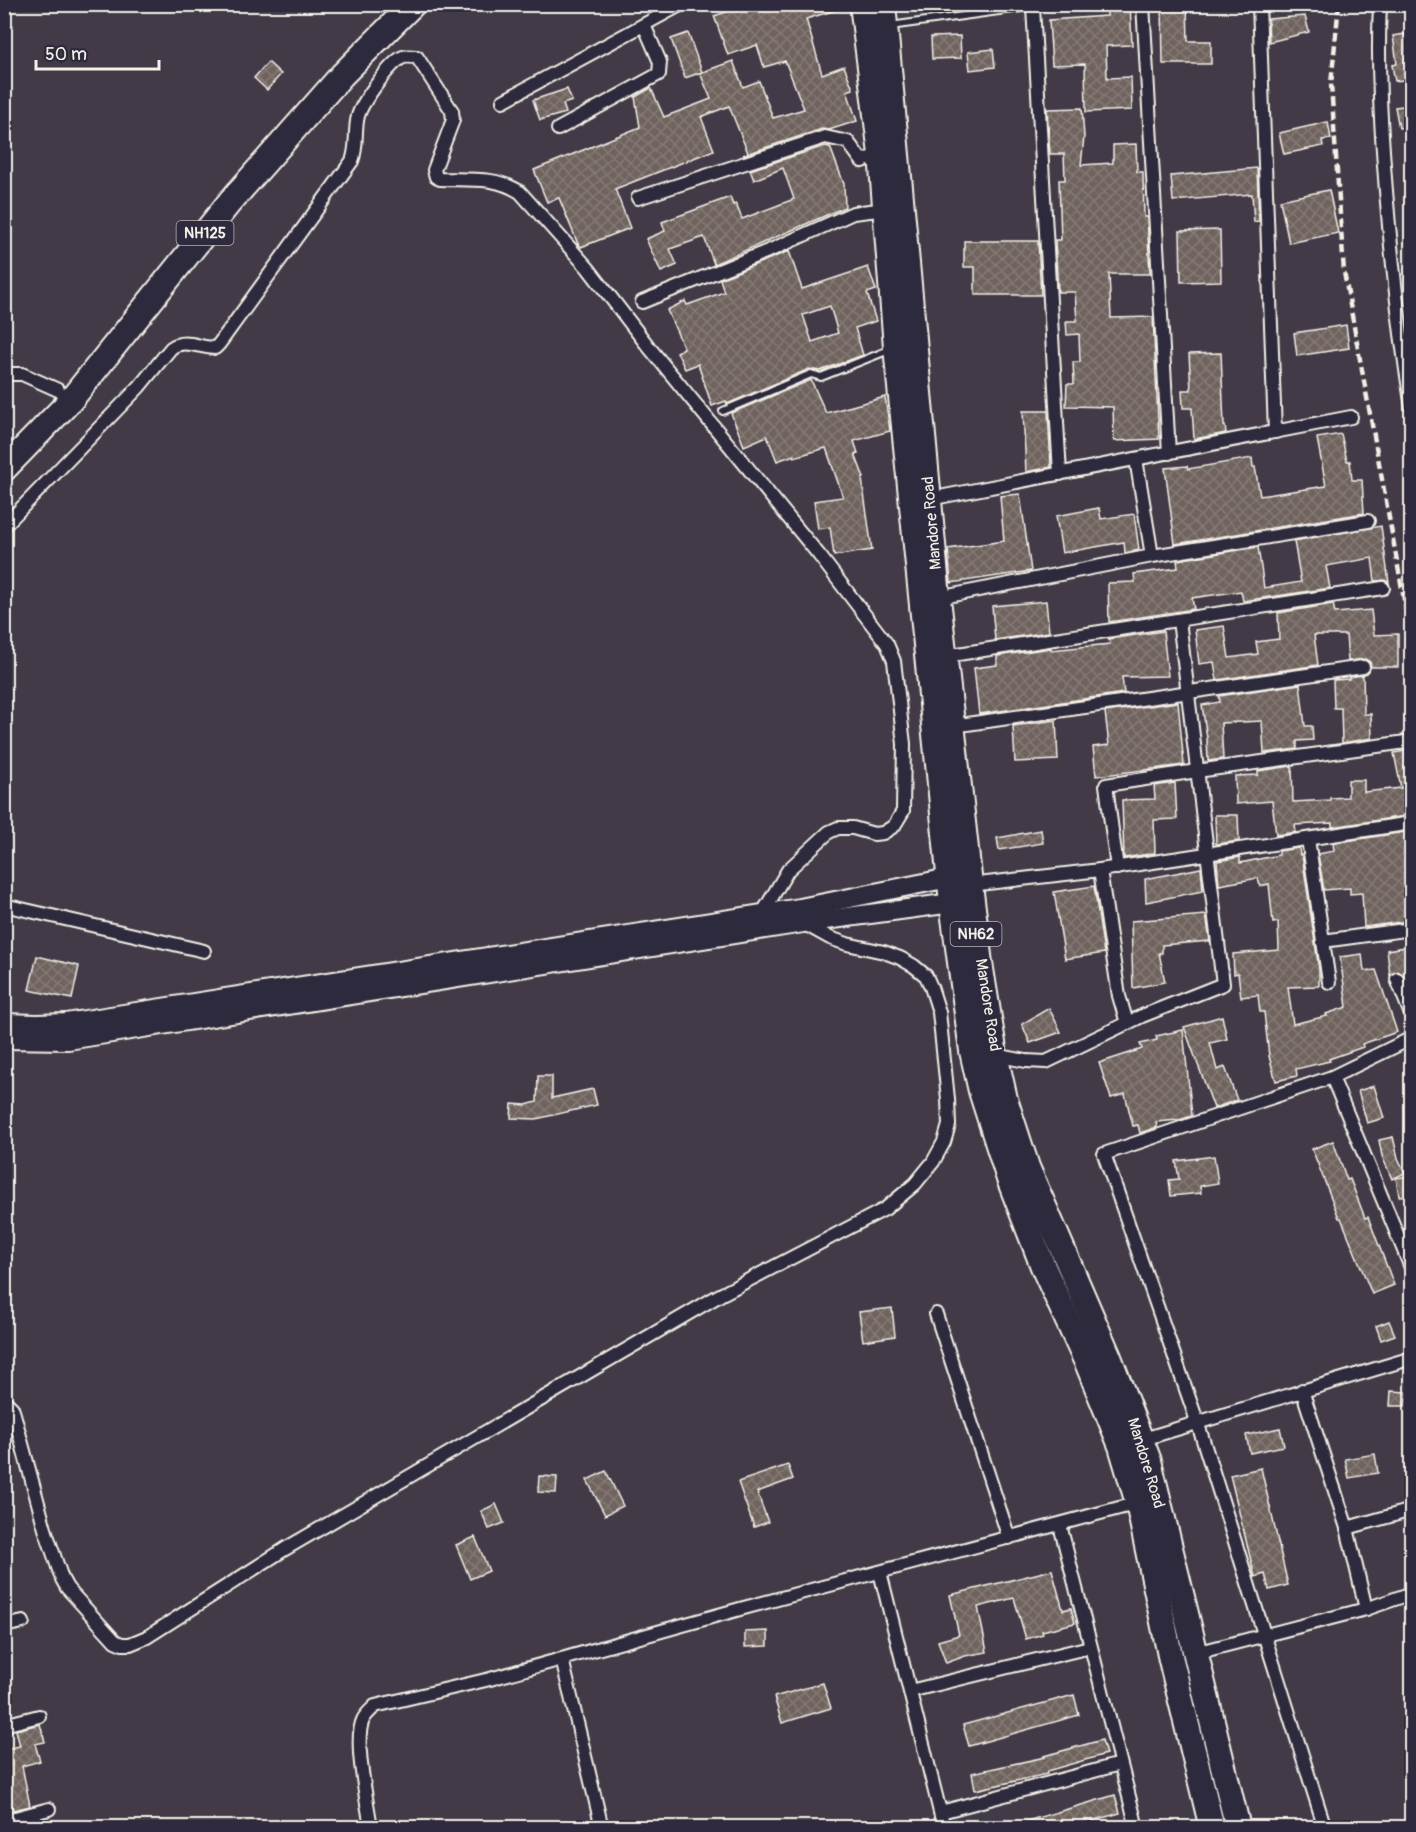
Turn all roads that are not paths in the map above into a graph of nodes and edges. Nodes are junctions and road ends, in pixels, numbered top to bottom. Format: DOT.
graph roads {
  1 [pos="391,4"];
  2 [pos="413,4"];
  3 [pos="682,4"];
  4 [pos="862,4"];
  5 [pos="1051,4"];
  6 [pos="1143,4"];
  7 [pos="1259,4"];
  8 [pos="1380,4"];
  9 [pos="1033,7"];
  10 [pos="878,20"];
  11 [pos="644,25"];
  12 [pos="503,101"];
  13 [pos="558,129"];
  14 [pos="881,154"];
  15 [pos="638,198"];
  16 [pos="886,209"];
  17 [pos="642,302"];
  18 [pos="1406,341"];
  19 [pos="896,347"];
  20 [pos="4,374"];
  21 [pos="58,390"];
  22 [pos="1412,408"];
  23 [pos="723,411"];
  24 [pos="1351,417"];
  25 [pos="1275,432"];
  26 [pos="4,445"];
  27 [pos="1169,453"];
  28 [pos="1136,459"];
  29 [pos="4,469"];
  30 [pos="1060,474"];
  31 [pos="921,501"];
  32 [pos="1368,521"];
  33 [pos="4,526"];
  34 [pos="1152,556"];
  35 [pos="1383,588"];
  36 [pos="938,598"];
  37 [pos="1179,620"];
  38 [pos="945,656"];
  39 [pos="1363,667"];
  40 [pos="1187,692"];
  41 [pos="953,726"];
  42 [pos="1406,742"];
  43 [pos="1197,771"];
  44 [pos="1412,823"];
  45 [pos="1308,839"];
  46 [pos="1207,854"];
  47 [pos="1117,868"];
  48 [pos="1100,870"];
  49 [pos="960,881"];
  50 [pos="952,903"];
  51 [pos="4,905"];
  52 [pos="845,909"];
  53 [pos="762,914"];
  54 [pos="803,923"];
  55 [pos="1412,929"];
  56 [pos="1323,941"];
  57 [pos="204,951"];
  58 [pos="1397,980"];
  59 [pos="1329,982"];
  60 [pos="1412,1017"];
  61 [pos="4,1023"];
  62 [pos="1127,1023"];
  63 [pos="67,1031"];
  64 [pos="1412,1038"];
  65 [pos="4,1039"];
  66 [pos="995,1055"];
  67 [pos="1332,1077"];
  68 [pos="1412,1269"];
  69 [pos="936,1314"];
  70 [pos="1412,1358"];
  71 [pos="1302,1390"];
  72 [pos="4,1400"];
  73 [pos="1197,1421"];
  74 [pos="1132,1443"];
  75 [pos="1138,1503"];
  76 [pos="1412,1510"];
  77 [pos="1060,1525"];
  78 [pos="1347,1528"];
  79 [pos="1009,1538"];
  80 [pos="880,1572"];
  81 [pos="1412,1593"];
  82 [pos="1366,1609"];
  83 [pos="22,1622"];
  84 [pos="4,1626"];
  85 [pos="1263,1634"];
  86 [pos="1090,1647"];
  87 [pos="1196,1653"];
  88 [pos="562,1659"];
  89 [pos="910,1691"];
  90 [pos="39,1716"];
  91 [pos="4,1725"];
  92 [pos="1120,1764"];
  93 [pos="49,1809"];
  94 [pos="940,1812"];
  95 [pos="4,1821"];
  96 [pos="371,1827"];
  97 [pos="602,1827"];
  98 [pos="944,1827"];
  99 [pos="1137,1827"];
  100 [pos="1212,1827"];
  101 [pos="1238,1827"];
  102 [pos="1325,1827"];
  1 -- 21 [label="highway, NH125"];
  2 -- 29 [label="highway, NH125"];
  3 -- 11 [label="street"];
  4 -- 10 [label="highway, Mandore Road / NH62"];
  5 -- 9 [label="lane"];
  6 -- 27 [label="street"];
  7 -- 25 [label="street"];
  8 -- 18 [label="street"];
  9 -- 10 [label="lane"];
  9 -- 30 [label="street"];
  10 -- 14 [label="highway, Mandore Road / NH62"];
  10 -- 31 [label="highway, Mandore Road / NH62"];
  11 -- 12 [label="street"];
  11 -- 13 [label="street"];
  14 -- 15 [label="street"];
  14 -- 16 [label="highway, Mandore Road / NH62"];
  16 -- 17 [label="street"];
  16 -- 19 [label="highway, Mandore Road / NH62"];
  18 -- 22 [label="street"];
  19 -- 23 [label="lane"];
  19 -- 31 [label="highway, Mandore Road / NH62"];
  20 -- 21 [label="street"];
  21 -- 26 [label="highway, NH125"];
  24 -- 25 [label="street"];
  25 -- 27 [label="street"];
  27 -- 28 [label="street"];
  28 -- 30 [label="street"];
  28 -- 34 [label="street"];
  30 -- 31 [label="street"];
  31 -- 36 [label="highway, Mandore Road / NH62"];
  31 -- 49 [label="highway, Mandore Road / NH62"];
  32 -- 34 [label="street"];
  33 -- 53 [label="street"];
  34 -- 36 [label="street"];
  35 -- 37 [label="street"];
  36 -- 38 [label="highway, Mandore Road / NH62"];
  37 -- 38 [label="street"];
  37 -- 40 [label="street"];
  38 -- 41 [label="highway, Mandore Road / NH62"];
  39 -- 40 [label="street"];
  40 -- 41 [label="street"];
  40 -- 43 [label="street"];
  41 -- 49 [label="highway, Mandore Road / NH62"];
  42 -- 43 [label="street"];
  43 -- 46 [label="street"];
  43 -- 47 [label="street"];
  44 -- 45 [label="street"];
  45 -- 46 [label="street"];
  45 -- 56 [label="street"];
  46 -- 47 [label="street"];
  46 -- 62 [label="street"];
  47 -- 48 [label="street"];
  48 -- 49 [label="street"];
  48 -- 62 [label="street"];
  49 -- 50 [label="highway, Mandore Road / NH62"];
  49 -- 52 [label="street"];
  49 -- 66 [label="highway, Mandore Road / NH62"];
  50 -- 52 [label="street"];
  50 -- 74 [label="highway, Mandore Road / NH62"];
  51 -- 57 [label="street"];
  52 -- 53 [label="street"];
  52 -- 54 [label="street"];
  53 -- 63 [label="street"];
  54 -- 63 [label="street"];
  54 -- 72 [label="street"];
  55 -- 56 [label="street"];
  56 -- 59 [label="street"];
  58 -- 60 [label="street"];
  61 -- 63 [label="street"];
  62 -- 66 [label="street"];
  63 -- 65 [label="street"];
  64 -- 67 [label="street"];
  66 -- 74 [label="highway, Mandore Road / NH62"];
  67 -- 68 [label="street"];
  67 -- 73 [label="street"];
  69 -- 79 [label="street"];
  70 -- 71 [label="street"];
  71 -- 73 [label="street"];
  71 -- 78 [label="street"];
  73 -- 74 [label="street"];
  73 -- 85 [label="street"];
  74 -- 75 [label="highway, Mandore Road / NH62"];
  74 -- 87 [label="highway, Mandore Road / NH62"];
  75 -- 77 [label="street"];
  75 -- 100 [label="highway, Mandore Road / NH62"];
  76 -- 78 [label="street"];
  77 -- 79 [label="street"];
  77 -- 86 [label="street"];
  78 -- 82 [label="street"];
  79 -- 80 [label="street"];
  80 -- 88 [label="street"];
  80 -- 89 [label="street"];
  81 -- 82 [label="street"];
  82 -- 85 [label="street"];
  83 -- 84 [label="street"];
  85 -- 87 [label="street"];
  85 -- 102 [label="street"];
  86 -- 89 [label="street"];
  86 -- 92 [label="street"];
  87 -- 101 [label="highway, Mandore Road / NH62"];
  88 -- 96 [label="street"];
  88 -- 97 [label="street"];
  89 -- 94 [label="street"];
  90 -- 91 [label="street"];
  92 -- 94 [label="street"];
  92 -- 99 [label="street"];
  93 -- 95 [label="street"];
  94 -- 98 [label="street"];
}
